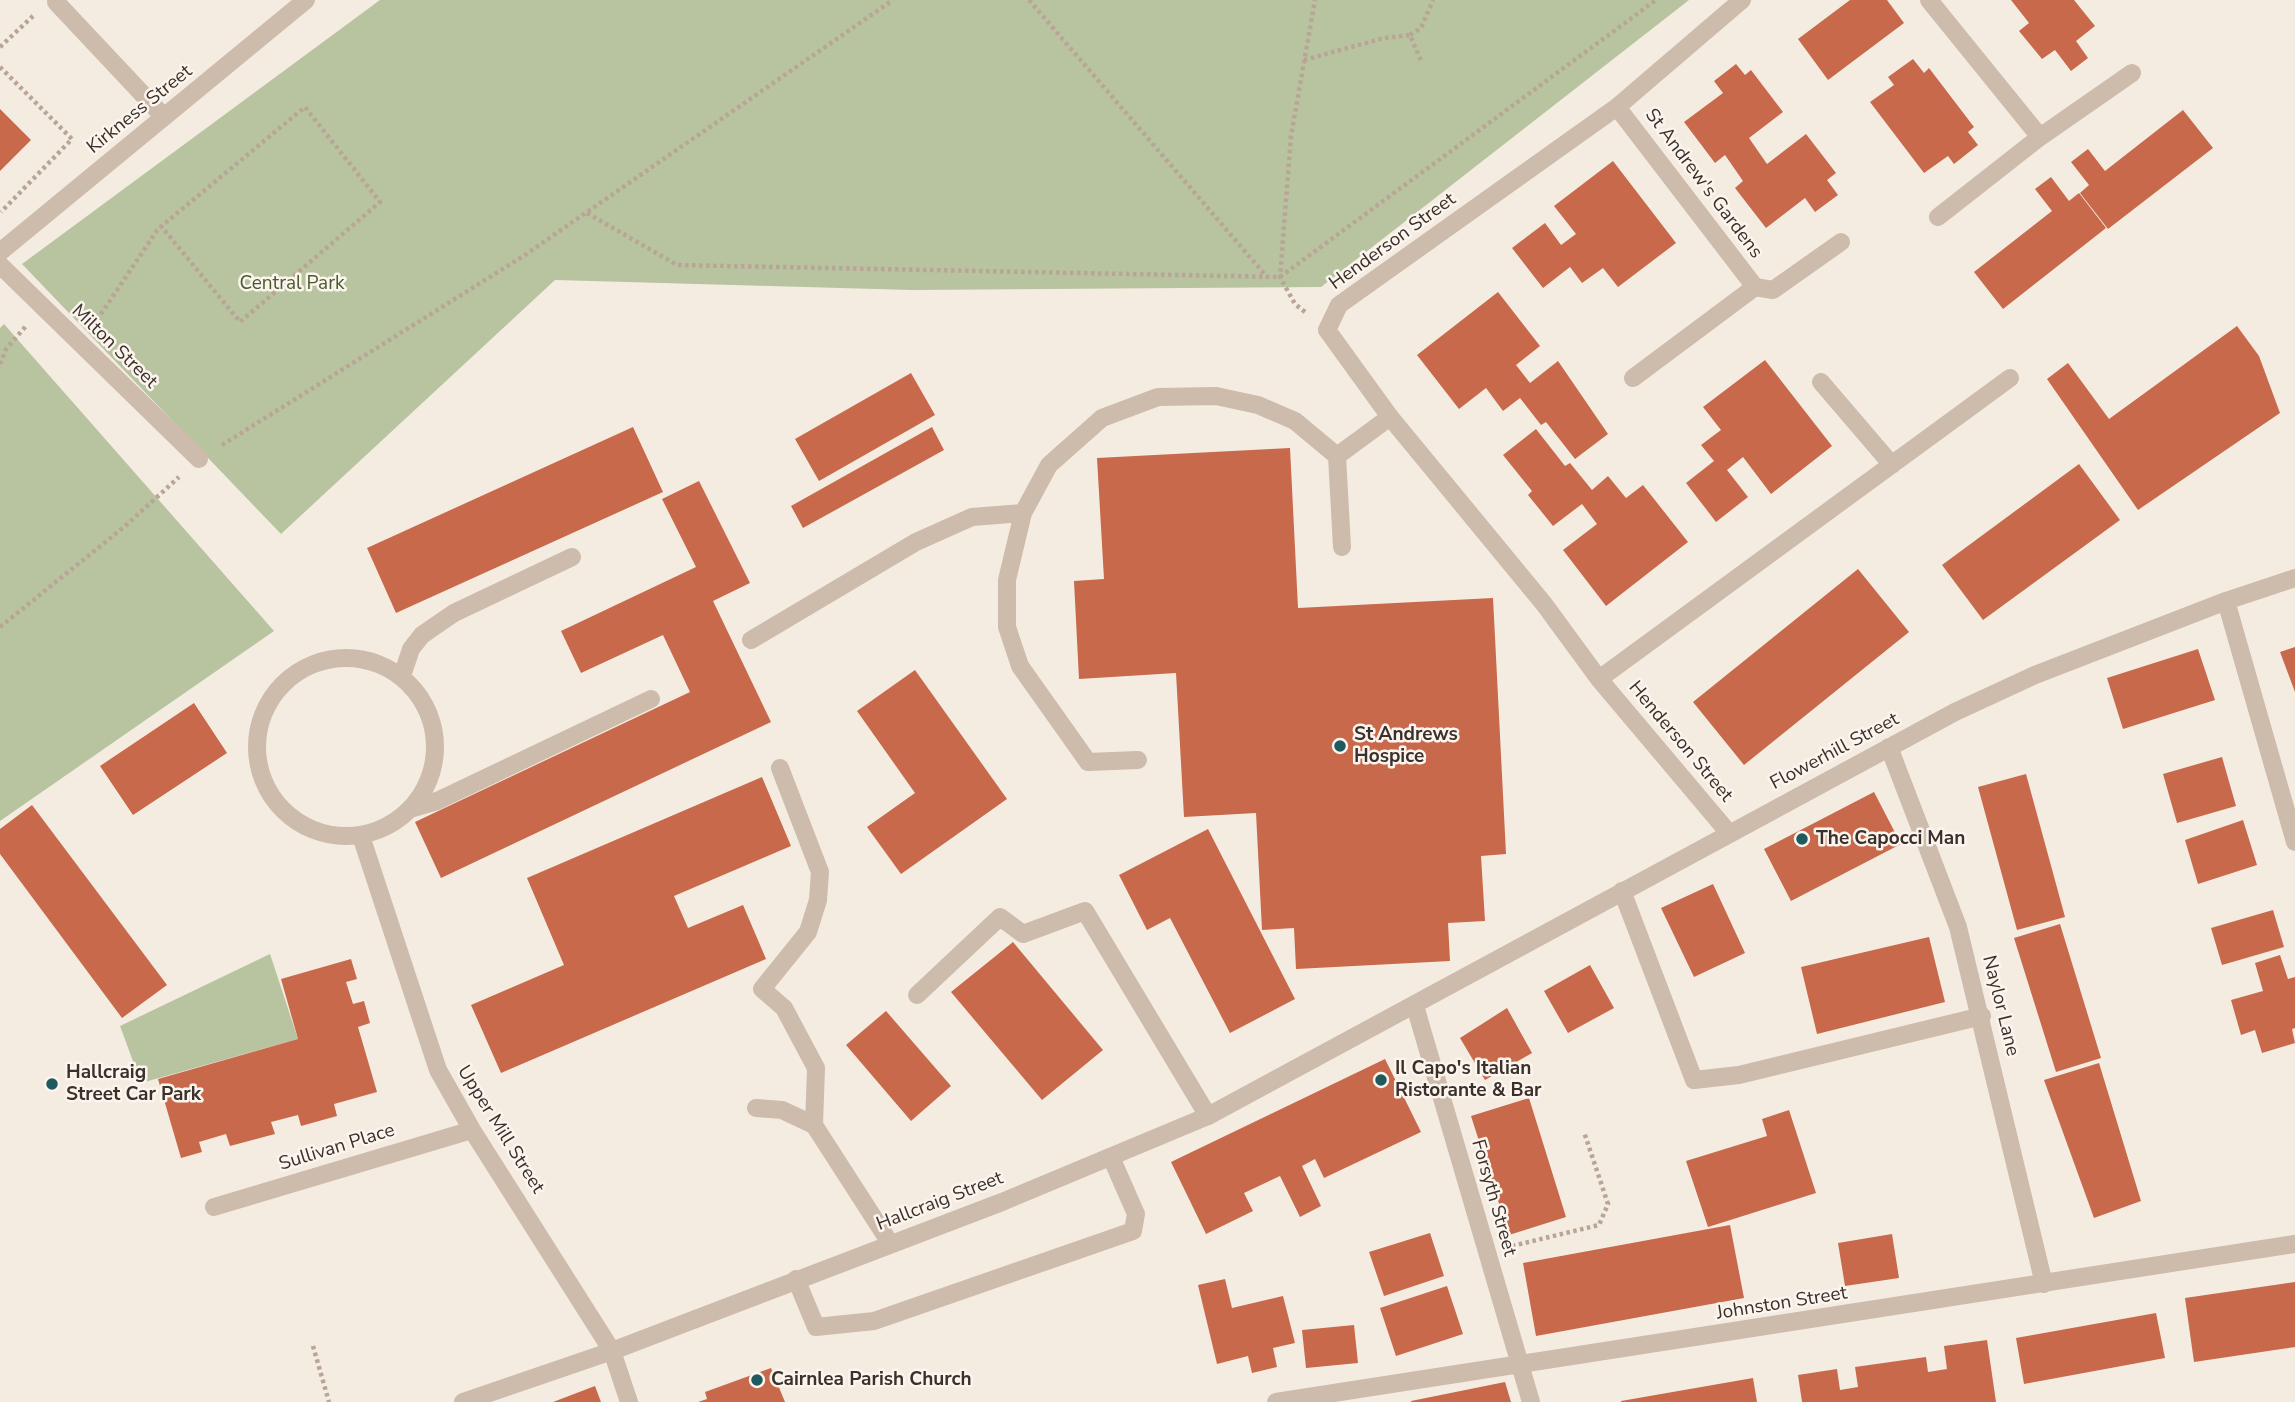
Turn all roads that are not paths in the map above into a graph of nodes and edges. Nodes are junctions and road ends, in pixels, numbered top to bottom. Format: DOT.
graph roads {
  1 [pos="306,0"];
  2 [pos="1742,0"];
  3 [pos="1929,0"];
  4 [pos="56,2"];
  5 [pos="2132,73"];
  6 [pos="1617,107"];
  7 [pos="164,117"];
  8 [pos="2040,137"];
  9 [pos="1938,217"];
  10 [pos="1842,242"];
  11 [pos="0,252"];
  12 [pos="0,265"];
  13 [pos="1755,287"];
  14 [pos="1633,378"];
  15 [pos="2010,378"];
  16 [pos="1821,382"];
  17 [pos="1390,417"];
  18 [pos="1337,456"];
  19 [pos="199,459"];
  20 [pos="1892,465"];
  21 [pos="1023,513"];
  22 [pos="1342,547"];
  23 [pos="572,557"];
  24 [pos="2295,578"];
  25 [pos="2226,601"];
  26 [pos="751,640"];
  27 [pos="402,676"];
  28 [pos="1599,678"];
  29 [pos="651,699"];
  30 [pos="1889,747"];
  31 [pos="1138,760"];
  32 [pos="780,768"];
  33 [pos="413,808"];
  34 [pos="1728,832"];
  35 [pos="362,836"];
  36 [pos="2295,842"];
  37 [pos="1622,891"];
  38 [pos="917,995"];
  39 [pos="1415,1006"];
  40 [pos="1982,1016"];
  41 [pos="756,1108"];
  42 [pos="1208,1115"];
  43 [pos="814,1125"];
  44 [pos="472,1130"];
  45 [pos="1111,1157"];
  46 [pos="214,1207"];
  47 [pos="890,1243"];
  48 [pos="2295,1244"];
  49 [pos="796,1279"];
  50 [pos="2044,1284"];
  51 [pos="612,1351"];
  52 [pos="1521,1367"];
  53 [pos="463,1402"];
  54 [pos="629,1402"];
  55 [pos="1277,1402"];
  56 [pos="1531,1402"];
  1 -- 7 [label="street, Kirkness Street"];
  2 -- 6 [label="street, Henderson Street"];
  3 -- 8 [label="street"];
  4 -- 7 [label="street"];
  5 -- 8 [label="street"];
  6 -- 13 [label="street, St Andrew's Gardens"];
  6 -- 17 [label="street, Henderson Street"];
  7 -- 11 [label="street, Kirkness Street"];
  8 -- 9 [label="street"];
  10 -- 13 [label="street, St Andrew's Gardens"];
  12 -- 19 [label="street, Milton Street"];
  13 -- 14 [label="street, St Andrew's Gardens"];
  15 -- 20 [label="street, Henderson Street"];
  16 -- 20 [label="street"];
  17 -- 18 [label="street"];
  17 -- 28 [label="street, Henderson Street"];
  18 -- 21 [label="street"];
  18 -- 22 [label="street"];
  20 -- 28 [label="street, Henderson Street"];
  21 -- 26 [label="street"];
  21 -- 31 [label="street"];
  23 -- 27 [label="street"];
  24 -- 25 [label="street, Flowerhill Street"];
  25 -- 30 [label="street, Flowerhill Street"];
  25 -- 36 [label="street"];
  27 -- 33 [label="street"];
  27 -- 35 [label="street"];
  28 -- 34 [label="street, Henderson Street"];
  29 -- 33 [label="street"];
  30 -- 34 [label="street, Flowerhill Street"];
  30 -- 40 [label="street, Naylor Lane"];
  32 -- 43 [label="street"];
  33 -- 35 [label="street"];
  34 -- 37 [label="street, Flowerhill Street"];
  35 -- 44 [label="street, Upper Mill Street"];
  37 -- 39 [label="street, Flowerhill Street"];
  37 -- 40 [label="street"];
  38 -- 42 [label="street"];
  39 -- 42 [label="street, Hallcraig Street"];
  39 -- 52 [label="street, Forsyth Street"];
  40 -- 50 [label="street, Naylor Lane"];
  41 -- 43 [label="street"];
  42 -- 45 [label="street, Hallcraig Street"];
  43 -- 47 [label="street"];
  44 -- 46 [label="street, Sullivan Place"];
  44 -- 51 [label="street, Upper Mill Street"];
  45 -- 47 [label="street, Hallcraig Street"];
  45 -- 49 [label="street"];
  47 -- 49 [label="street, Hallcraig Street"];
  48 -- 50 [label="street, Johnston Street"];
  49 -- 51 [label="street, Hallcraig Street"];
  50 -- 52 [label="street, Johnston Street"];
  51 -- 53 [label="street, Hallcraig Street"];
  51 -- 54 [label="street, Upper Mill Street"];
  52 -- 55 [label="street, Johnston Street"];
  52 -- 56 [label="street, Forsyth Street"];
}
